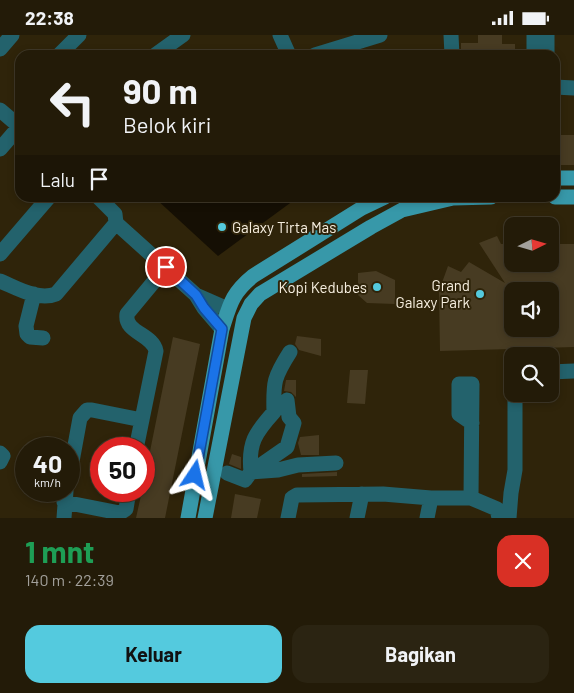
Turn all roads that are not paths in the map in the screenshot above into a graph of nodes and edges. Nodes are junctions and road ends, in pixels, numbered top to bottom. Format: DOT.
graph roads {
  1 [pos="12,35"];
  2 [pos="79,35"];
  3 [pos="183,35"];
  4 [pos="280,35"];
  5 [pos="380,35"];
  6 [pos="452,35"];
  7 [pos="534,35"];
  8 [pos="547,35"];
  9 [pos="0,49"];
  10 [pos="64,50"];
  11 [pos="162,50"];
  12 [pos="287,50"];
  13 [pos="331,50"];
  14 [pos="452,50"];
  15 [pos="534,50"];
  16 [pos="547,50"];
  17 [pos="560,87"];
  18 [pos="574,87"];
  19 [pos="0,110"];
  20 [pos="15,123"];
  21 [pos="15,132"];
  22 [pos="0,149"];
  23 [pos="560,178"];
  24 [pos="574,178"];
  25 [pos="560,197"];
  26 [pos="574,197"];
  27 [pos="45,202"];
  28 [pos="103,202"];
  29 [pos="437,202"];
  30 [pos="360,203"];
  31 [pos="116,223"];
  32 [pos="0,254"];
  33 [pos="166,267"];
  34 [pos="0,281"];
  35 [pos="34,294"];
  36 [pos="196,295"];
  37 [pos="228,309"];
  38 [pos="222,329"];
  39 [pos="43,338"];
  40 [pos="290,352"];
  41 [pos="574,371"];
  42 [pos="559,372"];
  43 [pos="288,399"];
  44 [pos="515,402"];
  45 [pos="142,420"];
  46 [pos="472,423"];
  47 [pos="77,437"];
  48 [pos="138,437"];
  49 [pos="287,447"];
  50 [pos="0,453"];
  51 [pos="0,462"];
  52 [pos="336,463"];
  53 [pos="298,465"];
  54 [pos="251,472"];
  55 [pos="227,473"];
  56 [pos="192,493"];
  57 [pos="362,494"];
  58 [pos="209,497"];
  59 [pos="431,498"];
  60 [pos="471,498"];
  61 [pos="80,501"];
  62 [pos="65,502"];
  63 [pos="127,502"];
  64 [pos="64,518"];
  65 [pos="188,518"];
  66 [pos="205,518"];
  67 [pos="288,518"];
  68 [pos="357,518"];
  69 [pos="427,518"];
  70 [pos="499,518"];
  71 [pos="509,518"];
  1 -- 9 [label="street"];
  2 -- 10 [label="street"];
  3 -- 11 [label="street"];
  4 -- 12 [label="street"];
  5 -- 13 [label="street"];
  6 -- 14 [label="street"];
  7 -- 15 [label="street"];
  8 -- 16 [label="street"];
  17 -- 18 [label="street"];
  19 -- 20 [label="street"];
  21 -- 22 [label="street"];
  23 -- 24 [label="main road"];
  25 -- 26 [label="main road"];
  27 -- 32 [label="street"];
  28 -- 31 [label="street"];
  29 -- 58 [label="main road"];
  30 -- 37 [label="main road"];
  31 -- 33 [label="street"];
  31 -- 35 [label="street"];
  33 -- 36 [label="street"];
  33 -- 45 [label="street"];
  34 -- 35 [label="street"];
  35 -- 39 [label="street"];
  36 -- 37 [label="street"];
  36 -- 38 [label="street"];
  37 -- 38 [label="main road"];
  38 -- 56 [label="main road"];
  40 -- 54 [label="street"];
  41 -- 42 [label="street"];
  43 -- 49 [label="street"];
  44 -- 71 [label="street"];
  45 -- 47 [label="street"];
  45 -- 48 [label="street"];
  46 -- 60 [label="street"];
  49 -- 53 [label="street"];
  49 -- 54 [label="street"];
  50 -- 51 [label="street"];
  52 -- 53 [label="street"];
  53 -- 54 [label="street"];
  54 -- 55 [label="street"];
  56 -- 58 [label="main road"];
  56 -- 65 [label="main road"];
  57 -- 59 [label="street"];
  57 -- 67 [label="street"];
  57 -- 68 [label="street"];
  58 -- 66 [label="main road"];
  59 -- 60 [label="street"];
  59 -- 69 [label="street"];
  60 -- 70 [label="street"];
  61 -- 63 [label="street"];
  62 -- 64 [label="street"];
}
